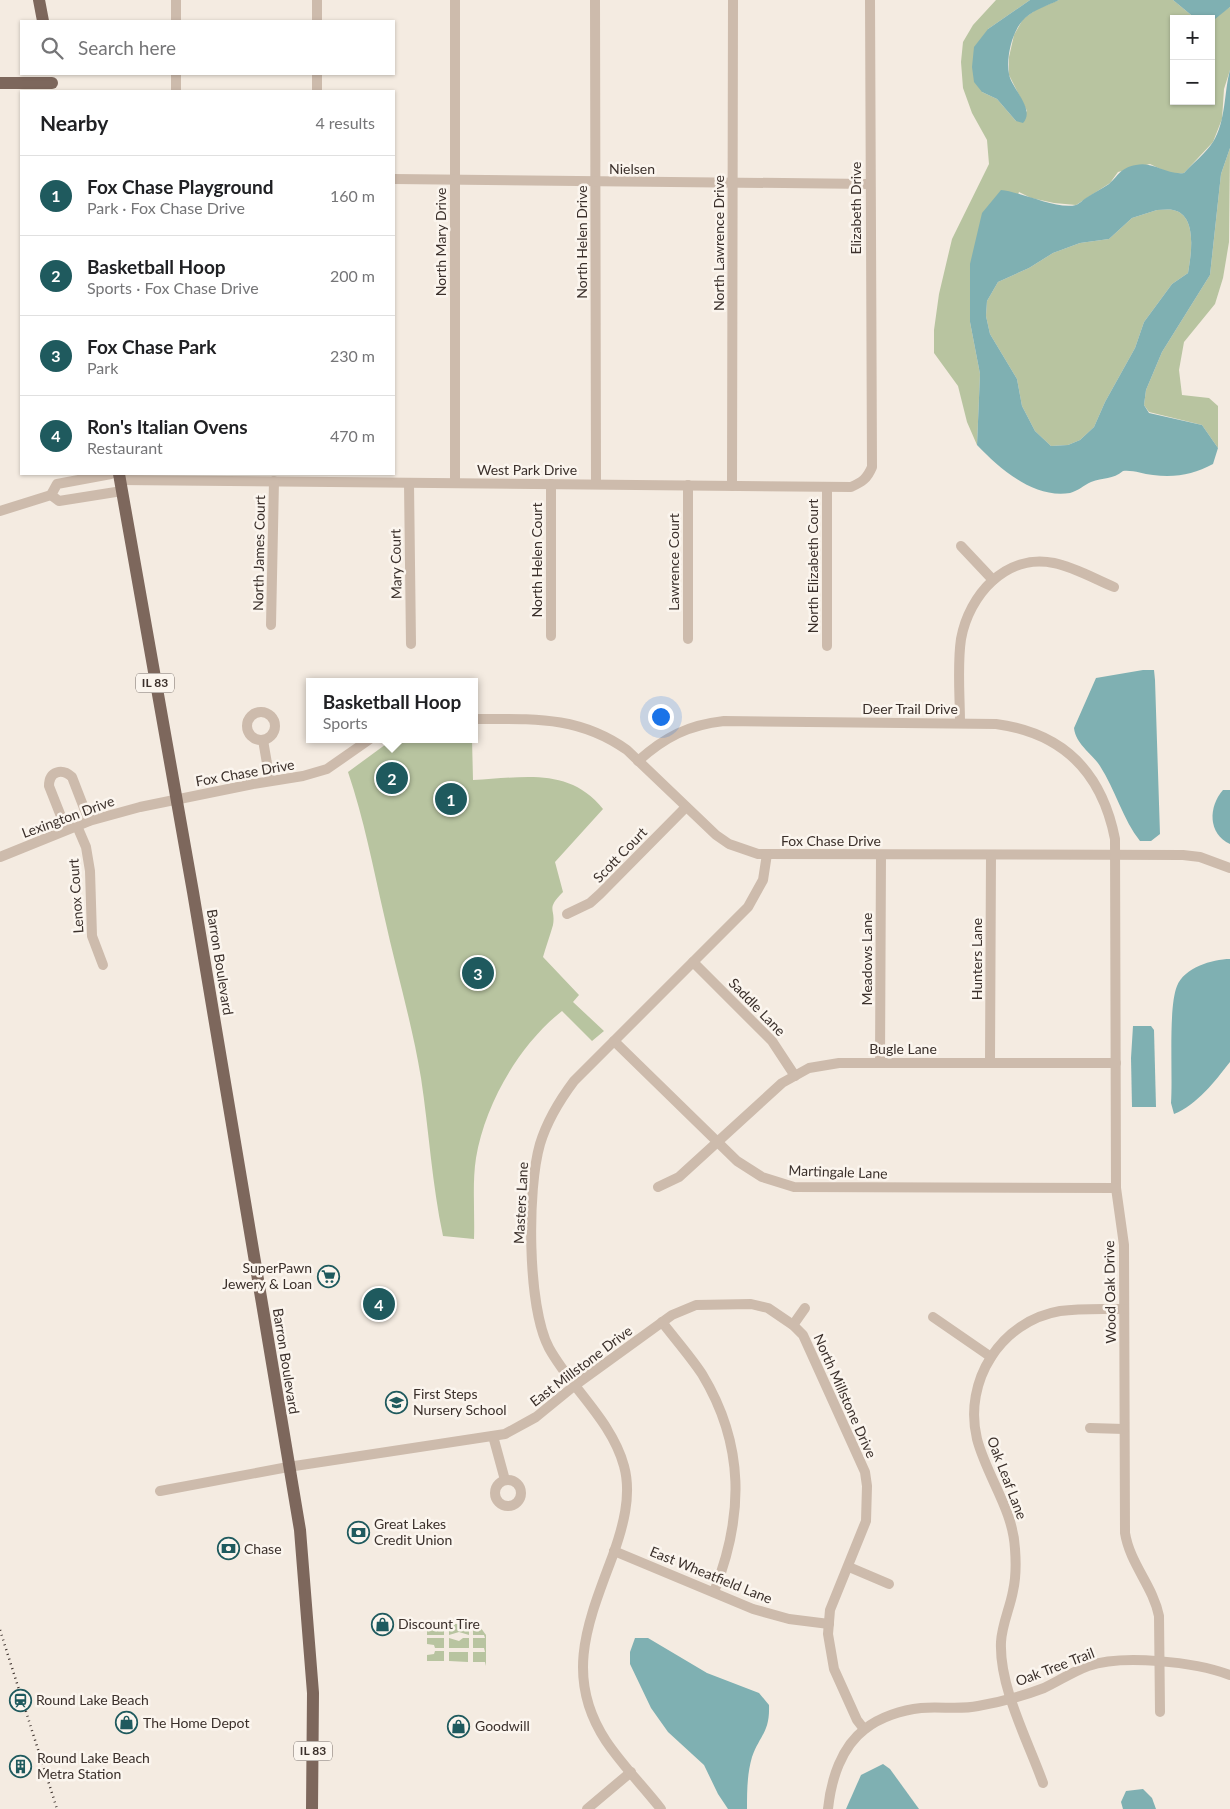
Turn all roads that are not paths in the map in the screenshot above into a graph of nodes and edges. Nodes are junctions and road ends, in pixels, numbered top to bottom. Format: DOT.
graph roads {
  1 [pos="39,0"];
  2 [pos="176,0"];
  3 [pos="317,0"];
  4 [pos="455,0"];
  5 [pos="595,0"];
  6 [pos="732,0"];
  7 [pos="870,0"];
  8 [pos="43,20"];
  9 [pos="176,20"];
  10 [pos="317,20"];
  11 [pos="176,75"];
  12 [pos="317,75"];
  13 [pos="0,83"];
  14 [pos="52,83"];
  15 [pos="176,90"];
  16 [pos="317,90"];
  17 [pos="395,179"];
  18 [pos="455,181"];
  19 [pos="596,182"];
  20 [pos="732,183"];
  21 [pos="870,184"];
  22 [pos="872,416"];
  23 [pos="317,478"];
  24 [pos="118,480"];
  25 [pos="274,481"];
  26 [pos="409,483"];
  27 [pos="455,484"];
  28 [pos="551,484"];
  29 [pos="596,484"];
  30 [pos="688,485"];
  31 [pos="732,486"];
  32 [pos="827,486"];
  33 [pos="52,495"];
  34 [pos="0,511"];
  35 [pos="961,546"];
  36 [pos="993,580"];
  37 [pos="1114,587"];
  38 [pos="271,625"];
  39 [pos="551,636"];
  40 [pos="688,639"];
  41 [pos="411,644"];
  42 [pos="827,646"];
  43 [pos="478,719"];
  44 [pos="960,723"];
  45 [pos="263,740"];
  46 [pos="364,743"];
  47 [pos="638,761"];
  48 [pos="270,781"];
  49 [pos="176,800"];
  50 [pos="686,807"];
  51 [pos="88,821"];
  52 [pos="77,826"];
  53 [pos="66,829"];
  54 [pos="767,854"];
  55 [pos="881,855"];
  56 [pos="991,855"];
  57 [pos="1116,855"];
  58 [pos="0,858"];
  59 [pos="1230,868"];
  60 [pos="567,914"];
  61 [pos="694,962"];
  62 [pos="103,965"];
  63 [pos="614,1041"];
  64 [pos="990,1062"];
  65 [pos="880,1063"];
  66 [pos="1116,1063"];
  67 [pos="795,1076"];
  68 [pos="718,1142"];
  69 [pos="658,1188"];
  70 [pos="1116,1188"];
  71 [pos="805,1308"];
  72 [pos="1124,1309"];
  73 [pos="933,1317"];
  74 [pos="662,1322"];
  75 [pos="794,1324"];
  76 [pos="991,1357"];
  77 [pos="574,1386"];
  78 [pos="1090,1428"];
  79 [pos="1124,1428"];
  80 [pos="493,1436"];
  81 [pos="288,1467"];
  82 [pos="505,1480"];
  83 [pos="160,1491"];
  84 [pos="614,1551"];
  85 [pos="849,1567"];
  86 [pos="889,1584"];
  87 [pos="714,1592"];
  88 [pos="829,1624"];
  89 [pos="1159,1662"];
  90 [pos="1230,1674"];
  91 [pos="1012,1698"];
  92 [pos="1160,1712"];
  93 [pos="864,1729"];
  94 [pos="631,1772"];
  95 [pos="1043,1783"];
  96 [pos="312,1809"];
  97 [pos="587,1809"];
  98 [pos="661,1809"];
  99 [pos="828,1809"];
  1 -- 8 [label="main road"];
  2 -- 9 [label="street"];
  3 -- 10 [label="street"];
  4 -- 18 [label="street, North Mary Drive"];
  5 -- 19 [label="street, North Helen Drive"];
  6 -- 20 [label="street, North Lawrence Drive"];
  7 -- 21 [label="street, Elizabeth Drive"];
  11 -- 15 [label="street"];
  12 -- 16 [label="street"];
  13 -- 14 [label="main road"];
  17 -- 18 [label="street, Nielsen"];
  18 -- 19 [label="street, Nielsen"];
  18 -- 27 [label="street, North Mary Drive"];
  19 -- 20 [label="street, Nielsen"];
  19 -- 29 [label="street, North Helen Drive"];
  20 -- 21 [label="street, Nielsen"];
  20 -- 31 [label="street, North Lawrence Drive"];
  21 -- 22 [label="street, Elizabeth Drive"];
  22 -- 32 [label="street, West Park Drive"];
  23 -- 25 [label="street, West Park Drive"];
  23 -- 26 [label="street, West Park Drive"];
  24 -- 25 [label="street, West Park Drive"];
  24 -- 33 [label="street"];
  24 -- 33 [label="street"];
  24 -- 49 [label="main road, IL 83"];
  25 -- 38 [label="street, North James Court"];
  26 -- 27 [label="street, West Park Drive"];
  26 -- 41 [label="street, Mary Court"];
  27 -- 28 [label="street, West Park Drive"];
  28 -- 29 [label="street, West Park Drive"];
  28 -- 39 [label="street, North Helen Court"];
  29 -- 30 [label="street, West Park Drive"];
  30 -- 31 [label="street, West Park Drive"];
  30 -- 40 [label="street, Lawrence Court"];
  31 -- 32 [label="street, West Park Drive"];
  32 -- 42 [label="street, North Elizabeth Court"];
  33 -- 34 [label="street"];
  35 -- 36 [label="street"];
  36 -- 37 [label="street"];
  36 -- 44 [label="street"];
  43 -- 47 [label="street, Fox Chase Drive"];
  44 -- 47 [label="street, Deer Trail Drive"];
  44 -- 57 [label="street, Deer Trail Drive"];
  45 -- 48 [label="street"];
  46 -- 48 [label="street, Fox Chase Drive"];
  47 -- 50 [label="street, Fox Chase Drive"];
  48 -- 49 [label="street, Fox Chase Drive"];
  49 -- 51 [label="street, Lexington Drive"];
  49 -- 81 [label="main road, Barron Boulevard / IL 83"];
  50 -- 54 [label="street, Fox Chase Drive"];
  50 -- 60 [label="street, Scott Court"];
  51 -- 52 [label="street, Lexington Drive"];
  51 -- 53 [label="street"];
  52 -- 53 [label="street, Lexington Drive"];
  52 -- 62 [label="street, Lenox Court"];
  53 -- 58 [label="street, Lexington Drive"];
  54 -- 55 [label="street, Fox Chase Drive"];
  54 -- 61 [label="street, Masters Lane"];
  55 -- 56 [label="street, Fox Chase Drive"];
  55 -- 65 [label="street, Meadows Lane"];
  56 -- 57 [label="street, Fox Chase Drive"];
  56 -- 64 [label="street, Hunters Lane"];
  57 -- 59 [label="street, Fox Chase Drive"];
  57 -- 66 [label="street, Wood Oak Drive"];
  61 -- 63 [label="street, Masters Lane"];
  61 -- 67 [label="street, Saddle Lane"];
  63 -- 68 [label="street, Martingale Lane"];
  63 -- 77 [label="street, Masters Lane"];
  64 -- 65 [label="street, Bugle Lane"];
  64 -- 66 [label="street, Bugle Lane"];
  65 -- 67 [label="street, Bugle Lane"];
  66 -- 70 [label="street, Wood Oak Drive"];
  67 -- 68 [label="street, Bugle Lane"];
  68 -- 69 [label="street, Bugle Lane"];
  68 -- 70 [label="street, Martingale Lane"];
  70 -- 72 [label="street, Wood Oak Drive"];
  71 -- 75 [label="street"];
  72 -- 76 [label="street, Oak Leaf Lane"];
  72 -- 79 [label="street, Wood Oak Drive"];
  73 -- 76 [label="street"];
  74 -- 75 [label="street, East Millstone Drive"];
  74 -- 77 [label="street, East Millstone Drive"];
  74 -- 87 [label="street"];
  75 -- 85 [label="street, North Millstone Drive"];
  76 -- 91 [label="street, Oak Leaf Lane"];
  77 -- 80 [label="street, East Millstone Drive"];
  77 -- 84 [label="street, Masters Lane"];
  78 -- 79 [label="street"];
  79 -- 89 [label="street, Wood Oak Drive"];
  80 -- 81 [label="street, East Millstone Drive"];
  80 -- 82 [label="street"];
  81 -- 83 [label="street, East Millstone Drive"];
  81 -- 96 [label="main road, Barron Boulevard / IL 83"];
  84 -- 87 [label="street, East Wheatfield Lane"];
  84 -- 94 [label="street, Masters Lane"];
  85 -- 86 [label="street"];
  85 -- 88 [label="street, North Millstone Drive"];
  87 -- 88 [label="street, East Wheatfield Lane"];
  88 -- 93 [label="street, North Millstone Drive"];
  89 -- 90 [label="street, Oak Tree Trail"];
  89 -- 91 [label="street, Oak Tree Trail"];
  89 -- 92 [label="street, Wood Oak Drive"];
  91 -- 93 [label="street, Oak Tree Trail"];
  91 -- 95 [label="street, Oak Leaf Lane"];
  93 -- 99 [label="street, Oak Tree Trail"];
  94 -- 97 [label="street"];
  94 -- 98 [label="street, Masters Lane"];
}
